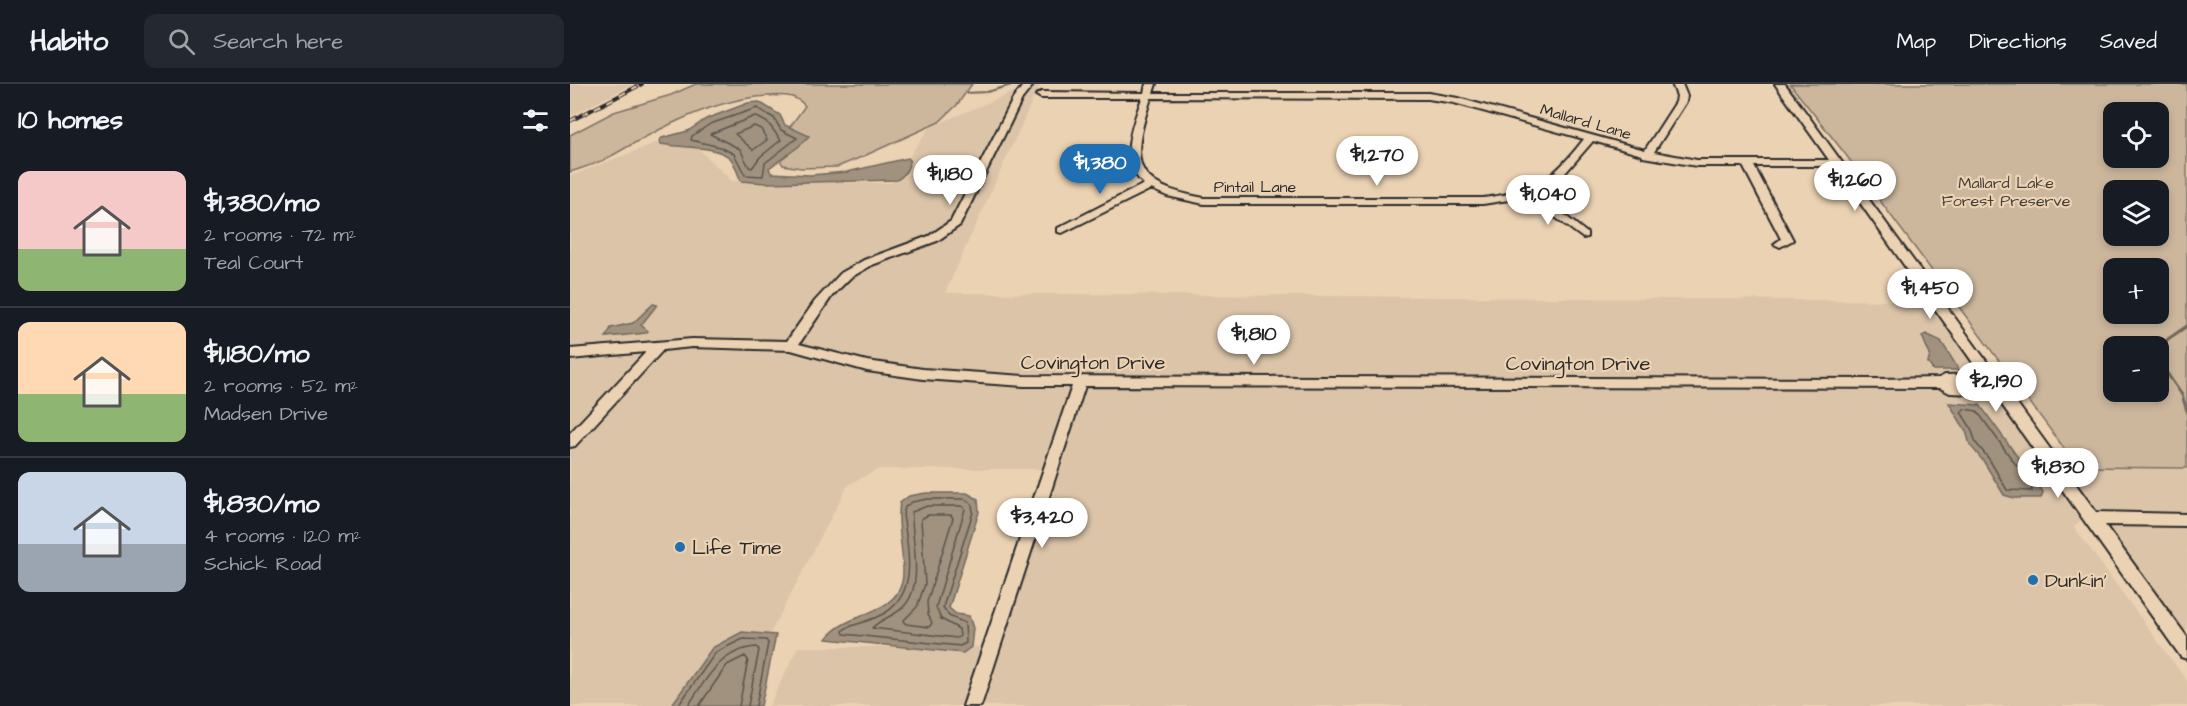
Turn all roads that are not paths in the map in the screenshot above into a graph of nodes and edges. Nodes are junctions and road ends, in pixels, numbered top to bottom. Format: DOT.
graph roads {
  1 [pos="1029,84"];
  2 [pos="1151,84"];
  3 [pos="1677,84"];
  4 [pos="1780,84"];
  5 [pos="1041,95"];
  6 [pos="1147,95"];
  7 [pos="1590,138"];
  8 [pos="1647,155"];
  9 [pos="1748,163"];
  10 [pos="1838,163"];
  11 [pos="1151,185"];
  12 [pos="1530,194"];
  13 [pos="1062,230"];
  14 [pos="1583,235"];
  15 [pos="1780,244"];
  16 [pos="660,345"];
  17 [pos="791,346"];
  18 [pos="570,354"];
  19 [pos="1080,382"];
  20 [pos="1995,384"];
  21 [pos="570,442"];
  22 [pos="2092,518"];
  23 [pos="2187,520"];
  24 [pos="2187,651"];
  25 [pos="972,706"];
  1 -- 17 [label="street"];
  2 -- 6 [label="street"];
  3 -- 8 [label="street"];
  4 -- 10 [label="street"];
  5 -- 6 [label="street, Mallard Lane"];
  6 -- 7 [label="street, Mallard Lane"];
  6 -- 11 [label="street"];
  7 -- 8 [label="street, Mallard Lane"];
  7 -- 12 [label="street, Pintail Lane"];
  8 -- 9 [label="street, Mallard Lane"];
  9 -- 10 [label="street, Mallard Lane"];
  9 -- 15 [label="street"];
  10 -- 20 [label="street"];
  11 -- 12 [label="street, Pintail Lane"];
  11 -- 13 [label="street"];
  12 -- 14 [label="street"];
  16 -- 17 [label="street, Covington Drive"];
  16 -- 18 [label="street, Covington Drive"];
  16 -- 21 [label="street"];
  17 -- 19 [label="street, Covington Drive"];
  19 -- 20 [label="street, Covington Drive"];
  19 -- 25 [label="street"];
  20 -- 22 [label="street"];
  22 -- 23 [label="street"];
  22 -- 24 [label="street"];
}
